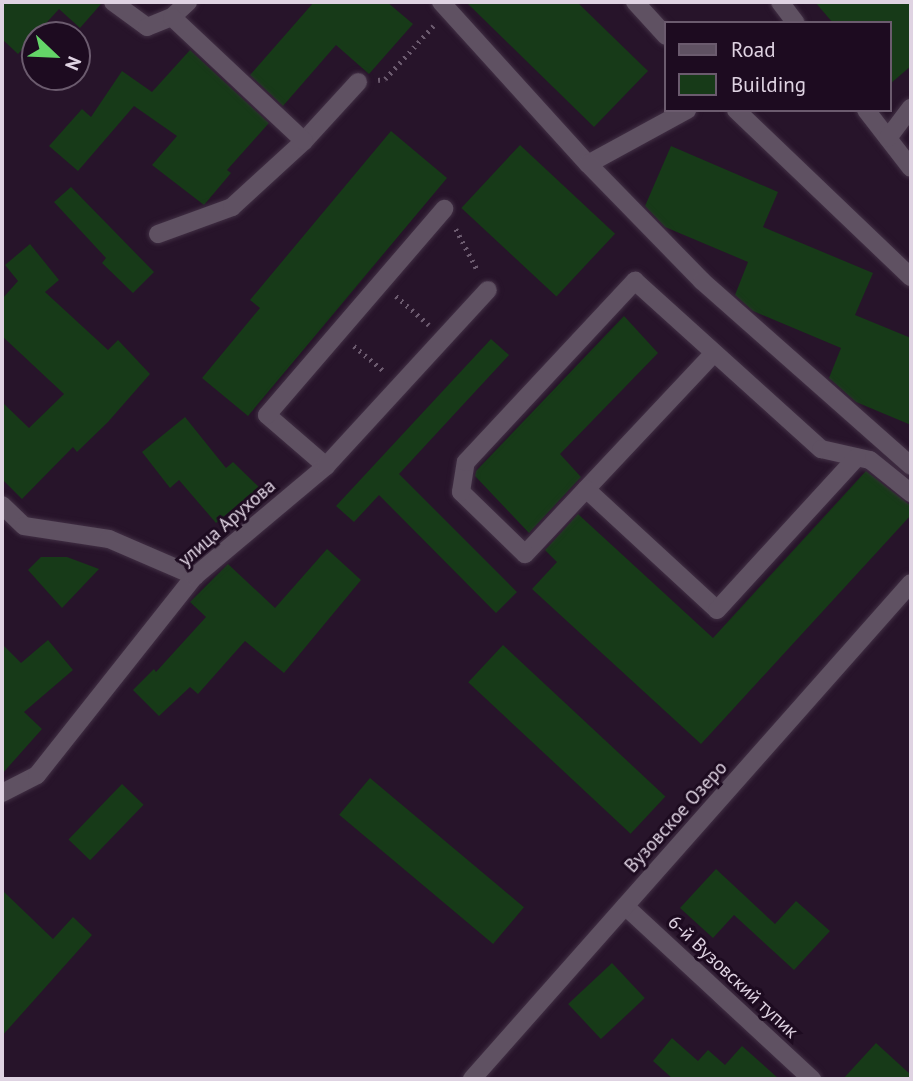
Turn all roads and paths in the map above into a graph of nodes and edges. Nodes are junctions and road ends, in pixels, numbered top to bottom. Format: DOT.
graph roads {
  1 [pos="113,2"];
  2 [pos="188,2"];
  3 [pos="635,2"];
  4 [pos="780,2"];
  5 [pos="445,6"];
  6 [pos="172,18"];
  7 [pos="794,21"];
  8 [pos="664,34"];
  9 [pos="358,82"];
  10 [pos="911,108"];
  11 [pos="683,112"];
  12 [pos="738,112"];
  13 [pos="868,112"];
  14 [pos="888,138"];
  15 [pos="304,141"];
  16 [pos="588,163"];
  17 [pos="911,168"];
  18 [pos="444,209"];
  19 [pos="158,234"];
  20 [pos="911,276"];
  21 [pos="381,282"];
  22 [pos="488,290"];
  23 [pos="338,332"];
  24 [pos="445,340"];
  25 [pos="714,353"];
  26 [pos="402,386"];
  27 [pos="858,457"];
  28 [pos="326,466"];
  29 [pos="911,466"];
  30 [pos="586,489"];
  31 [pos="911,493"];
  32 [pos="2,505"];
  33 [pos="195,576"];
  34 [pos="911,583"];
  35 [pos="2,793"];
  36 [pos="625,906"];
  37 [pos="472,1079"];
  38 [pos="812,1079"];
  1 -- 6 [label="street"];
  2 -- 6 [label="street"];
  3 -- 8 [label="street"];
  4 -- 7 [label="street"];
  5 -- 9 [label="path"];
  5 -- 16 [label="street"];
  6 -- 15 [label="street"];
  9 -- 15 [label="street"];
  10 -- 14 [label="street"];
  11 -- 16 [label="street"];
  12 -- 20 [label="street"];
  13 -- 14 [label="street"];
  14 -- 17 [label="street"];
  15 -- 19 [label="street"];
  16 -- 29 [label="street"];
  18 -- 21 [label="street"];
  18 -- 22 [label="path"];
  21 -- 23 [label="street"];
  21 -- 24 [label="path"];
  22 -- 24 [label="street, улица Арухова"];
  23 -- 26 [label="path"];
  23 -- 28 [label="street"];
  24 -- 26 [label="street, улица Арухова"];
  25 -- 27 [label="street"];
  25 -- 30 [label="street"];
  25 -- 30 [label="street"];
  26 -- 28 [label="street, улица Арухова"];
  27 -- 30 [label="street"];
  27 -- 31 [label="street"];
  28 -- 33 [label="street, улица Арухова"];
  32 -- 33 [label="street"];
  33 -- 35 [label="street, улица Арухова"];
  34 -- 36 [label="street, Вузовское Озеро"];
  36 -- 37 [label="street, Вузовское Озеро"];
  36 -- 38 [label="street, 6-й Вузовский тупик"];
}
